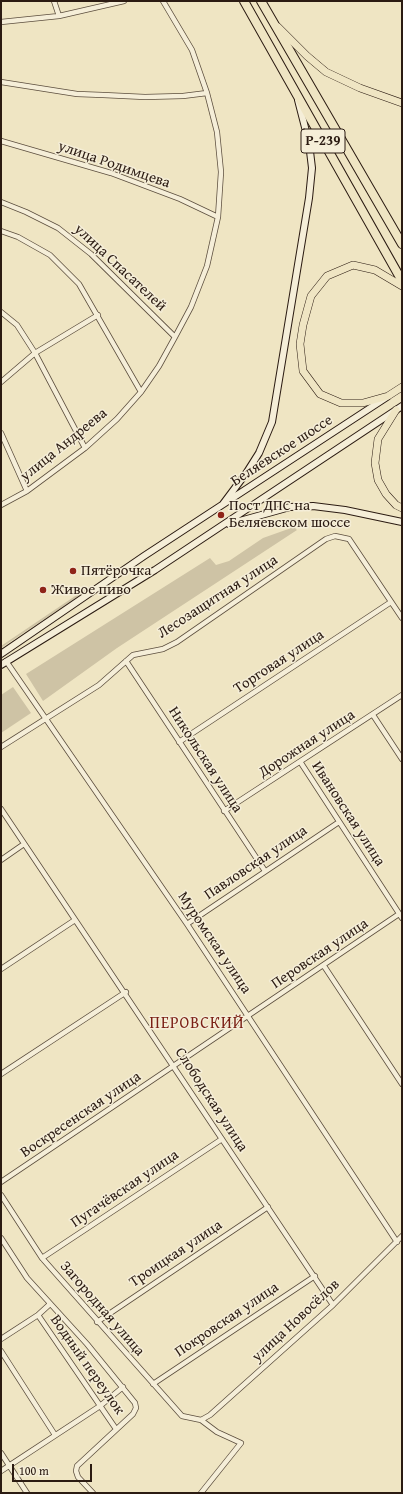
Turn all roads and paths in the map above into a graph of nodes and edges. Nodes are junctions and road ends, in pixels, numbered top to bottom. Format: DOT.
graph roads {
  1 [pos="54,1"];
  2 [pos="124,1"];
  3 [pos="163,1"];
  4 [pos="244,1"];
  5 [pos="261,1"];
  6 [pos="59,16"];
  7 [pos="271,19"];
  8 [pos="1,22"];
  9 [pos="1,82"];
  10 [pos="207,93"];
  11 [pos="296,93"];
  12 [pos="402,103"];
  13 [pos="1,141"];
  14 [pos="1,202"];
  15 [pos="218,217"];
  16 [pos="1,231"];
  17 [pos="402,244"];
  18 [pos="402,281"];
  19 [pos="402,286"];
  20 [pos="1,312"];
  21 [pos="98,315"];
  22 [pos="175,337"];
  23 [pos="35,353"];
  24 [pos="1,382"];
  25 [pos="402,387"];
  26 [pos="141,392"];
  27 [pos="388,396"];
  28 [pos="399,408"];
  29 [pos="1,433"];
  30 [pos="84,448"];
  31 [pos="27,491"];
  32 [pos="1,506"];
  33 [pos="220,508"];
  34 [pos="402,508"];
  35 [pos="402,522"];
  36 [pos="224,525"];
  37 [pos="391,602"];
  38 [pos="402,618"];
  39 [pos="1,654"];
  40 [pos="126,661"];
  41 [pos="4,663"];
  42 [pos="402,695"];
  43 [pos="373,715"];
  44 [pos="46,717"];
  45 [pos="179,742"];
  46 [pos="1,747"];
  47 [pos="402,759"];
  48 [pos="301,763"];
  49 [pos="1,809"];
  50 [pos="224,811"];
  51 [pos="339,822"];
  52 [pos="24,844"];
  53 [pos="1,860"];
  54 [pos="265,871"];
  55 [pos="401,916"];
  56 [pos="75,920"];
  57 [pos="187,924"];
  58 [pos="324,966"];
  59 [pos="1,969"];
  60 [pos="126,992"];
  61 [pos="248,1017"];
  62 [pos="175,1067"];
  63 [pos="1,1074"];
  64 [pos="402,1084"];
  65 [pos="222,1139"];
  66 [pos="1,1182"];
  67 [pos="1,1195"];
  68 [pos="268,1207"];
  69 [pos="402,1236"];
  70 [pos="1,1238"];
  71 [pos="397,1242"];
  72 [pos="6,1246"];
  73 [pos="1,1249"];
  74 [pos="42,1258"];
  75 [pos="315,1276"];
  76 [pos="50,1304"];
  77 [pos="333,1305"];
  78 [pos="38,1315"];
  79 [pos="97,1322"];
  80 [pos="1,1339"];
  81 [pos="1,1351"];
  82 [pos="153,1384"];
  83 [pos="123,1387"];
  84 [pos="100,1406"];
  85 [pos="202,1420"];
  86 [pos="116,1429"];
  87 [pos="55,1435"];
  88 [pos="1,1453"];
  89 [pos="9,1466"];
  90 [pos="1,1471"];
  91 [pos="27,1493"];
  92 [pos="93,1493"];
  93 [pos="201,1493"];
  1 -- 6 [label="street"];
  2 -- 6 [label="street"];
  3 -- 10 [label="street, улица Андреева"];
  4 -- 11 [label="highway, Р-239"];
  5 -- 7 [label="highway, Р-239"];
  6 -- 8 [label="street"];
  7 -- 12 [label="main road"];
  7 -- 17 [label="highway, Р-239"];
  9 -- 10 [label="street"];
  10 -- 15 [label="street, улица Андреева"];
  11 -- 18 [label="highway, Р-239"];
  11 -- 33 [label="main road"];
  13 -- 15 [label="street, улица Родимцева"];
  14 -- 22 [label="street, улица Спасателей"];
  15 -- 22 [label="street, улица Андреева"];
  16 -- 21 [label="street"];
  19 -- 27 [label="main road"];
  20 -- 23 [label="street"];
  21 -- 23 [label="street"];
  21 -- 26 [label="street"];
  22 -- 26 [label="street, улица Андреева"];
  23 -- 24 [label="street"];
  23 -- 30 [label="street"];
  25 -- 27 [label="main road, Беляевское шоссе"];
  26 -- 30 [label="street, улица Андреева"];
  27 -- 33 [label="main road, Беляевское шоссе"];
  28 -- 34 [label="main road"];
  28 -- 36 [label="main road, Беляевское шоссе"];
  29 -- 31 [label="street"];
  30 -- 31 [label="street, улица Андреева"];
  31 -- 32 [label="street, улица Андреева"];
  33 -- 39 [label="main road, Беляевское шоссе"];
  35 -- 36 [label="main road"];
  36 -- 41 [label="main road, Беляевское шоссе"];
  37 -- 38 [label="street"];
  37 -- 40 [label="street, Лесозащитная улица"];
  37 -- 45 [label="street, Торговая улица"];
  40 -- 44 [label="street, Лесозащитная улица"];
  40 -- 45 [label="street, Никольская улица"];
  41 -- 44 [label="street, Муромская улица"];
  42 -- 43 [label="street, Дорожная улица"];
  43 -- 47 [label="street"];
  43 -- 48 [label="street, Дорожная улица"];
  44 -- 46 [label="street, Лесозащитная улица"];
  44 -- 57 [label="street, Муромская улица"];
  45 -- 50 [label="street, Никольская улица"];
  48 -- 50 [label="street, Дорожная улица"];
  48 -- 51 [label="street, Ивановская улица"];
  49 -- 52 [label="street, Слободская улица"];
  50 -- 54 [label="street, Никольская улица"];
  51 -- 54 [label="street, Павловская улица"];
  51 -- 55 [label="street, Ивановская улица"];
  52 -- 53 [label="street"];
  52 -- 56 [label="street, Слободская улица"];
  54 -- 57 [label="street, Павловская улица"];
  55 -- 58 [label="street, Перовская улица"];
  56 -- 59 [label="street"];
  56 -- 60 [label="street, Слободская улица"];
  57 -- 61 [label="street, Муромская улица"];
  58 -- 61 [label="street, Перовская улица"];
  58 -- 64 [label="street"];
  60 -- 62 [label="street, Слободская улица"];
  60 -- 63 [label="street"];
  61 -- 62 [label="street, Перовская улица"];
  61 -- 71 [label="street, Муромская улица"];
  62 -- 65 [label="street, Слободская улица"];
  62 -- 66 [label="street, Воскресенская улица"];
  65 -- 68 [label="street, Слободская улица"];
  65 -- 74 [label="street, Пугачёвская улица"];
  67 -- 74 [label="street, Загородная улица"];
  68 -- 75 [label="street, Слободская улица"];
  68 -- 79 [label="street, Троицкая улица"];
  69 -- 71 [label="street, улица Новосёлов"];
  70 -- 72 [label="street"];
  71 -- 77 [label="street, улица Новосёлов"];
  72 -- 73 [label="street"];
  72 -- 76 [label="street"];
  74 -- 79 [label="street, Загородная улица"];
  75 -- 77 [label="street, Слободская улица"];
  75 -- 82 [label="street, Покровская улица"];
  76 -- 78 [label="street"];
  76 -- 83 [label="street"];
  77 -- 85 [label="street, улица Новосёлов"];
  78 -- 80 [label="street"];
  78 -- 84 [label="street, Водный переулок"];
  79 -- 82 [label="street, Загородная улица"];
  81 -- 87 [label="street"];
  82 -- 85 [label="street, Загородная улица"];
  83 -- 84 [label="street"];
  83 -- 86 [label="street"];
  84 -- 86 [label="street, Водный переулок"];
  84 -- 87 [label="street"];
  85 -- 93 [label="street"];
  86 -- 92 [label="street"];
  87 -- 89 [label="street"];
  88 -- 89 [label="street"];
  89 -- 90 [label="street"];
  89 -- 91 [label="street"];
}
